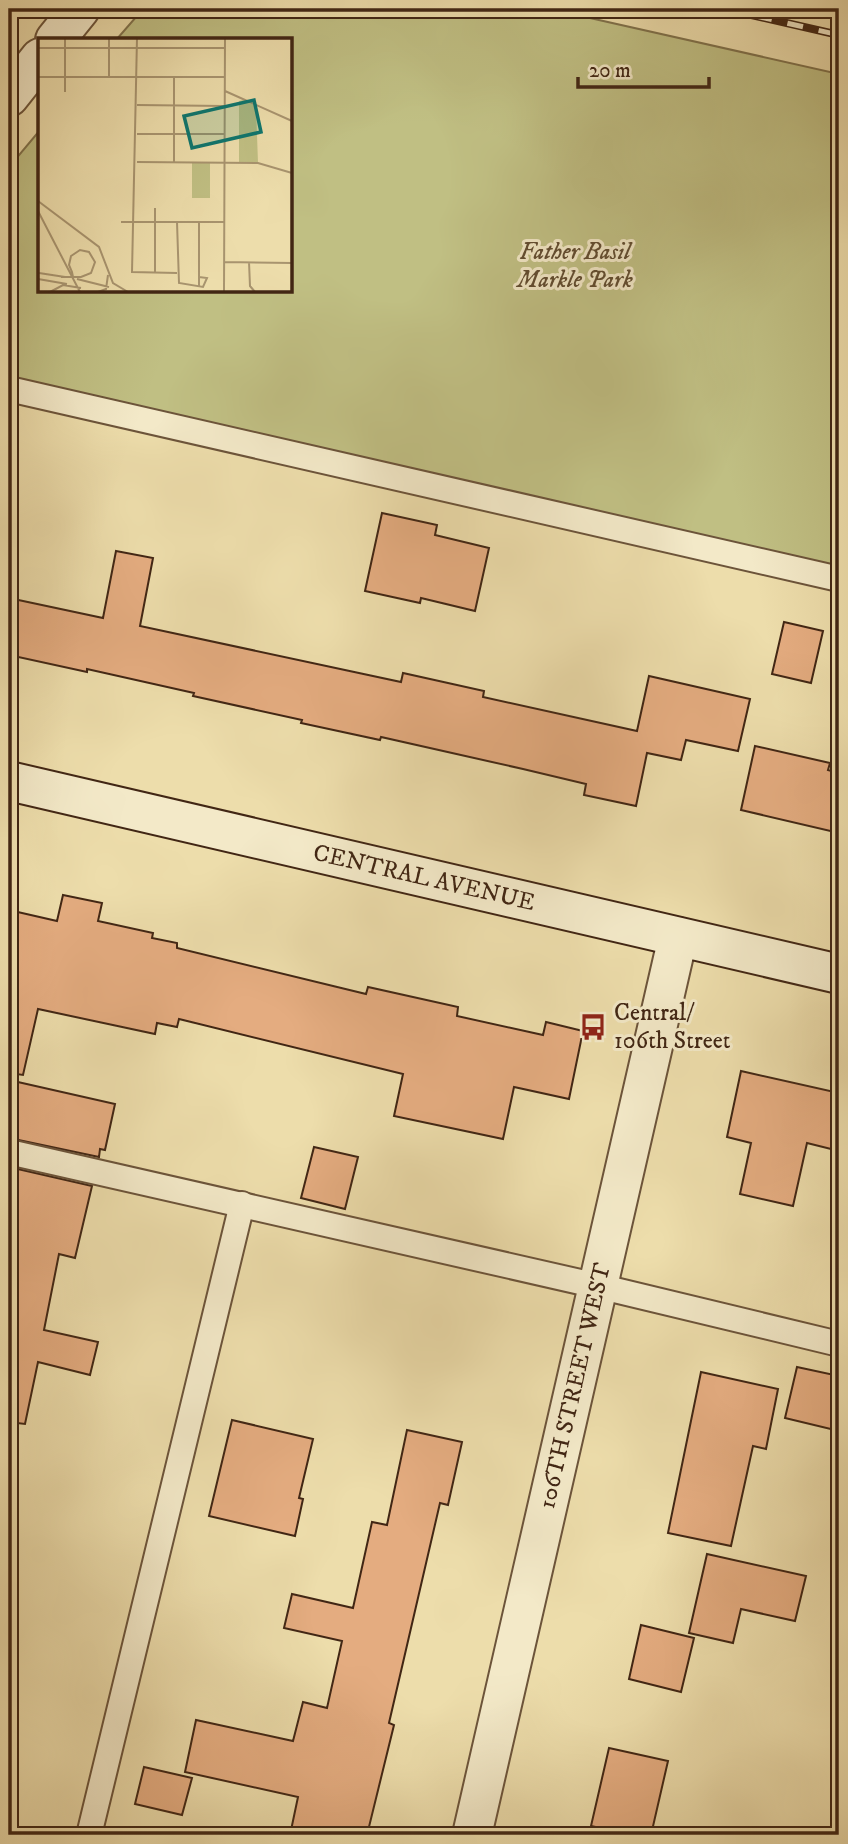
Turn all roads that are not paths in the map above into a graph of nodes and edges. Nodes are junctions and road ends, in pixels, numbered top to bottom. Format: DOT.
graph roads {
  1 [pos="80,9"];
  2 [pos="57,38"];
  3 [pos="38,61"];
  4 [pos="9,97"];
  5 [pos="9,389"];
  6 [pos="839,579"];
  7 [pos="9,781"];
  8 [pos="678,937"];
  9 [pos="839,974"];
  10 [pos="9,1152"];
  11 [pos="242,1204"];
  12 [pos="598,1286"];
  13 [pos="839,1344"];
  14 [pos="89,1835"];
  15 [pos="472,1835"];
  1 -- 2 [label="street"];
  3 -- 4 [label="street"];
  5 -- 6 [label="lane"];
  7 -- 8 [label="street, CENTRAL AVENUE"];
  8 -- 9 [label="street, CENTRAL AVENUE"];
  8 -- 12 [label="street, 106TH STREET WEST"];
  10 -- 11 [label="lane"];
  11 -- 12 [label="lane"];
  11 -- 14 [label="lane"];
  12 -- 13 [label="lane"];
  12 -- 15 [label="street, 106TH STREET WEST"];
}
